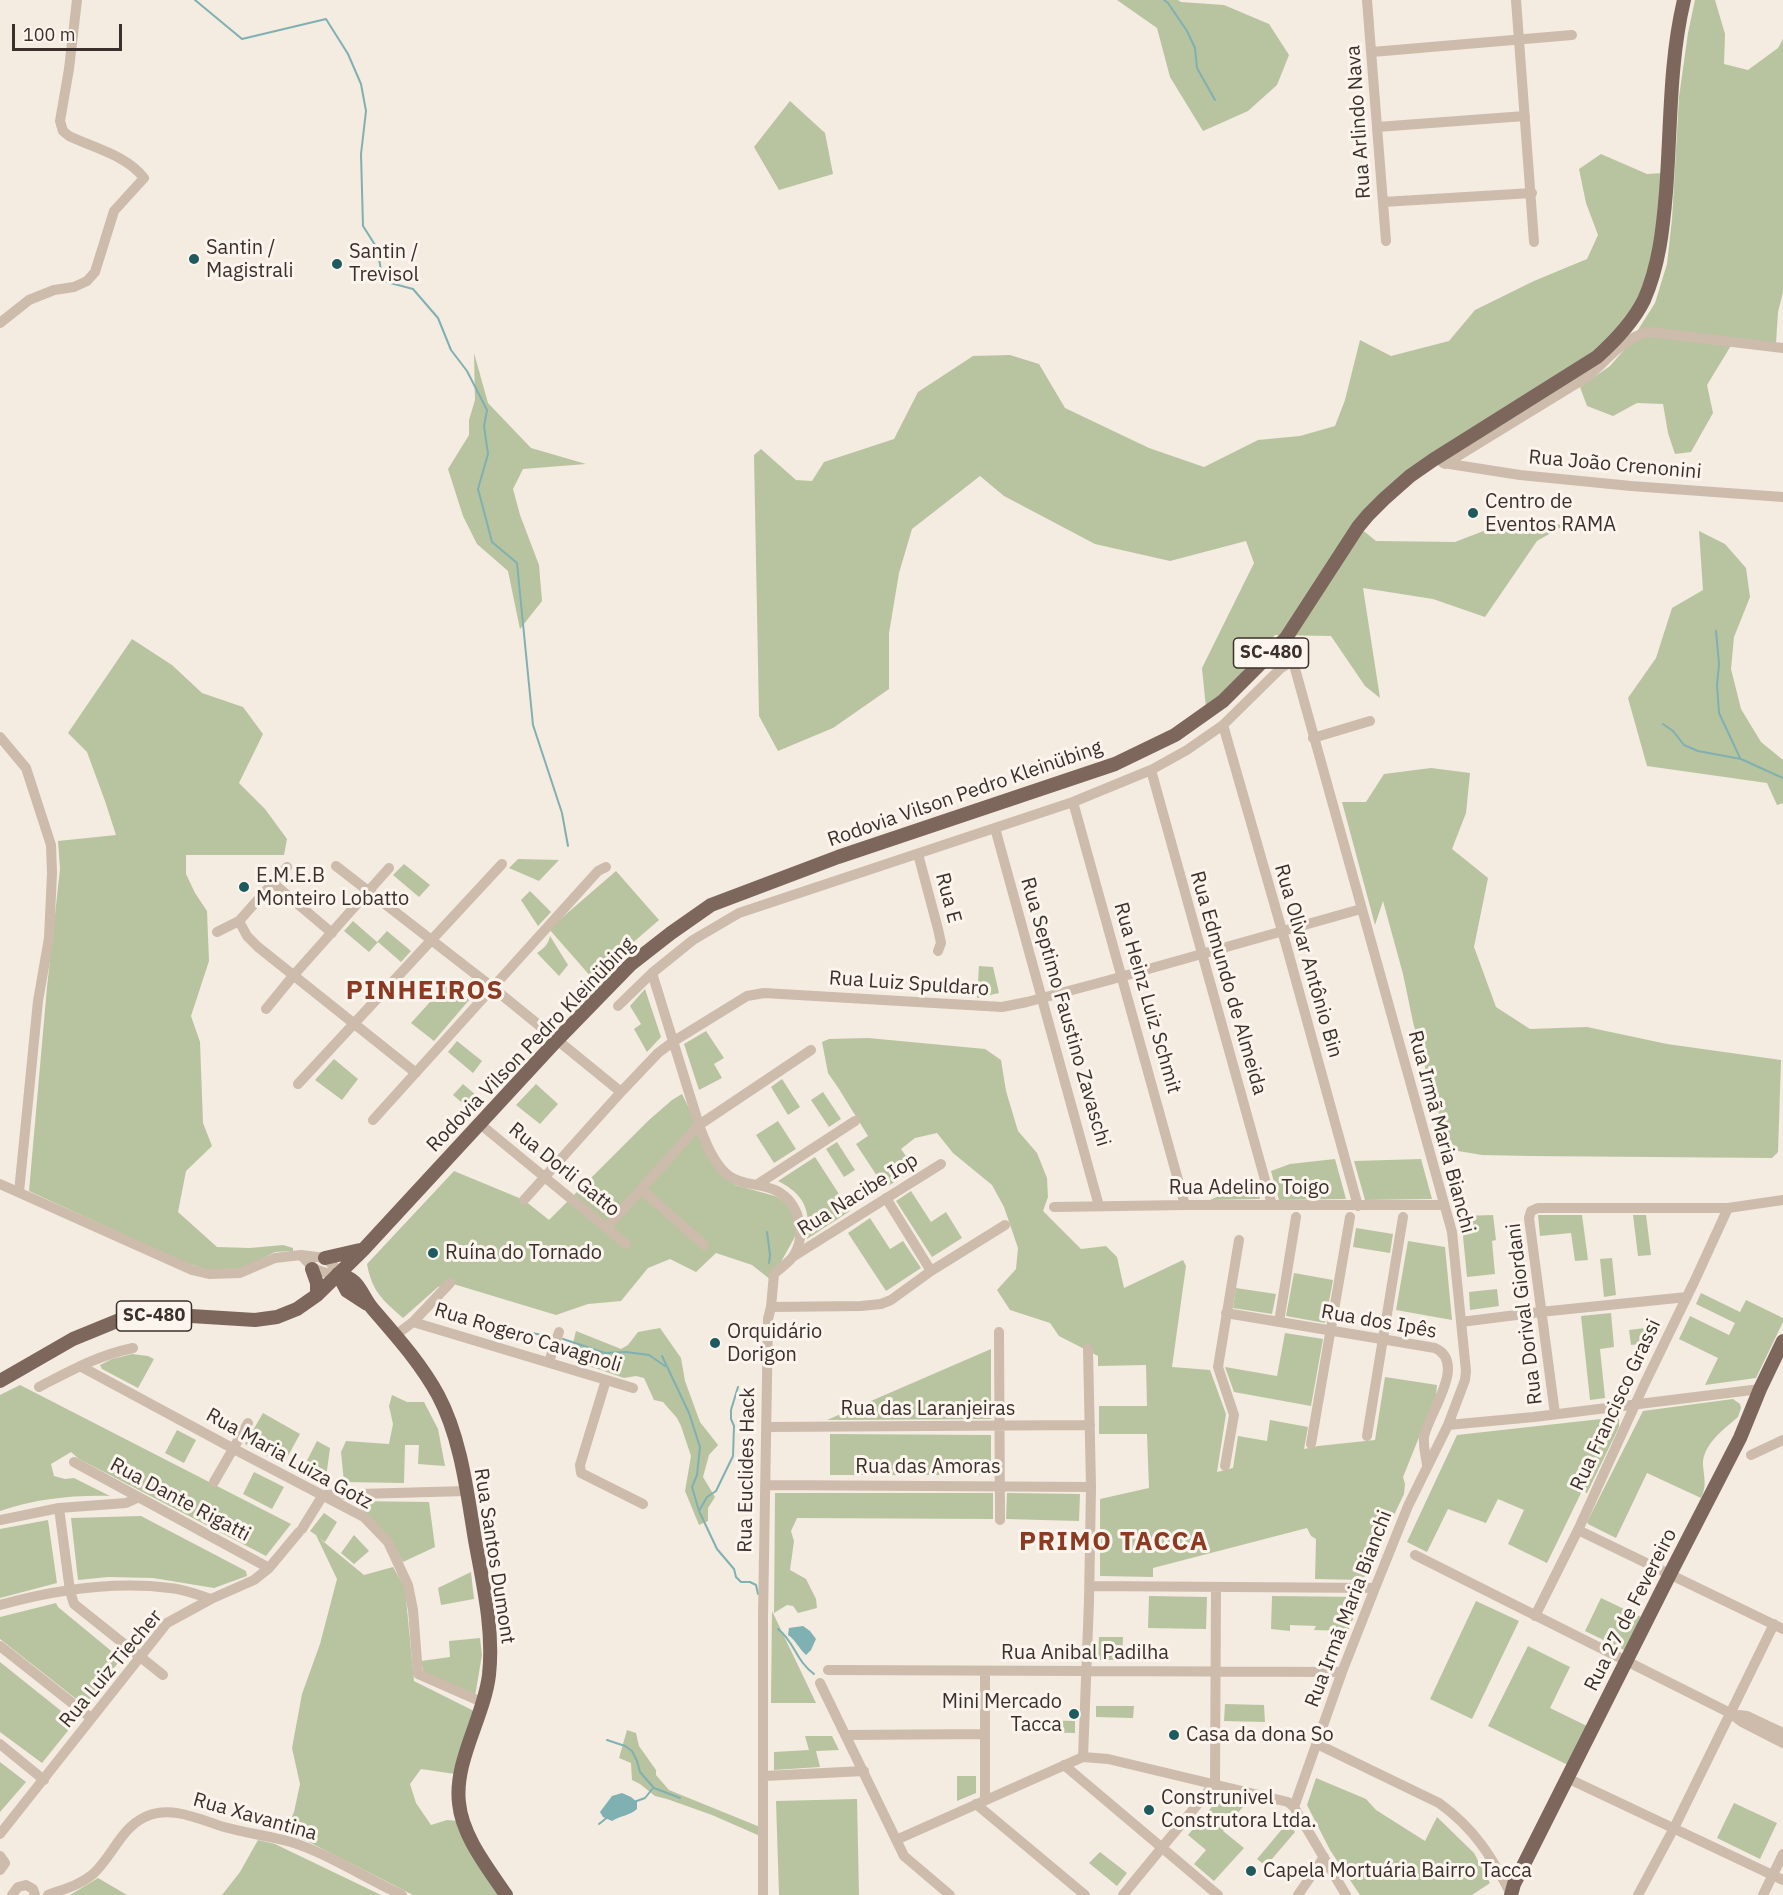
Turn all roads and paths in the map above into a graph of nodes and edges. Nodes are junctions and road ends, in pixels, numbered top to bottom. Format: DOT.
graph roads {
  1 [pos="77,0"];
  2 [pos="1367,0"];
  3 [pos="1516,0"];
  4 [pos="1684,0"];
  5 [pos="1572,35"];
  6 [pos="1519,39"];
  7 [pos="1372,51"];
  8 [pos="1525,117"];
  9 [pos="1377,127"];
  10 [pos="1532,193"];
  11 [pos="1383,202"];
  12 [pos="1386,241"];
  13 [pos="1534,243"];
  14 [pos="0,323"];
  15 [pos="1783,348"];
  16 [pos="1439,462"];
  17 [pos="1783,497"];
  18 [pos="1370,721"];
  19 [pos="1223,725"];
  20 [pos="0,736"];
  21 [pos="1313,738"];
  22 [pos="1151,770"];
  23 [pos="1073,802"];
  24 [pos="995,828"];
  25 [pos="918,854"];
  26 [pos="502,864"];
  27 [pos="336,866"];
  28 [pos="287,867"];
  29 [pos="606,867"];
  30 [pos="389,868"];
  31 [pos="273,883"];
  32 [pos="369,890"];
  33 [pos="1361,909"];
  34 [pos="239,921"];
  35 [pos="1282,931"];
  36 [pos="218,932"];
  37 [pos="332,933"];
  38 [pos="432,941"];
  39 [pos="938,951"];
  40 [pos="1202,954"];
  41 [pos="652,973"];
  42 [pos="293,975"];
  43 [pos="1121,976"];
  44 [pos="492,987"];
  45 [pos="1042,998"];
  46 [pos="618,1006"];
  47 [pos="266,1009"];
  48 [pos="354,1024"];
  49 [pos="557,1040"];
  50 [pos="674,1041"];
  51 [pos="811,1050"];
  52 [pos="416,1073"];
  53 [pos="298,1084"];
  54 [pos="621,1092"];
  55 [pos="373,1120"];
  56 [pos="855,1121"];
  57 [pos="480,1124"];
  58 [pos="699,1125"];
  59 [pos="941,1164"];
  60 [pos="544,1178"];
  61 [pos="0,1184"];
  62 [pos="758,1184"];
  63 [pos="641,1189"];
  64 [pos="19,1192"];
  65 [pos="886,1198"];
  66 [pos="525,1200"];
  67 [pos="1783,1200"];
  68 [pos="1185,1205"];
  69 [pos="1272,1205"];
  70 [pos="1099,1206"];
  71 [pos="1359,1206"];
  72 [pos="1444,1206"];
  73 [pos="1054,1207"];
  74 [pos="1728,1208"];
  75 [pos="1403,1216"];
  76 [pos="1296,1217"];
  77 [pos="1350,1217"];
  78 [pos="1005,1225"];
  79 [pos="606,1228"];
  80 [pos="1239,1240"];
  81 [pos="626,1244"];
  82 [pos="704,1245"];
  83 [pos="363,1250"];
  84 [pos="301,1256"];
  85 [pos="794,1256"];
  86 [pos="325,1258"];
  87 [pos="312,1269"];
  88 [pos="931,1271"];
  89 [pos="338,1274"];
  90 [pos="450,1283"];
  91 [pos="353,1290"];
  92 [pos="317,1294"];
  93 [pos="1687,1297"];
  94 [pos="771,1307"];
  95 [pos="1540,1312"];
  96 [pos="1226,1314"];
  97 [pos="412,1322"];
  98 [pos="1279,1322"];
  99 [pos="1461,1322"];
  100 [pos="1331,1331"];
  101 [pos="559,1332"];
  102 [pos="999,1332"];
  103 [pos="397,1335"];
  104 [pos="1382,1340"];
  105 [pos="1783,1341"];
  106 [pos="133,1348"];
  107 [pos="1088,1349"];
  108 [pos="549,1362"];
  109 [pos="80,1365"];
  110 [pos="606,1380"];
  111 [pos="0,1381"];
  112 [pos="39,1388"];
  113 [pos="633,1388"];
  114 [pos="1760,1389"];
  115 [pos="1635,1404"];
  116 [pos="1555,1414"];
  117 [pos="248,1423"];
  118 [pos="1090,1425"];
  119 [pos="1448,1425"];
  120 [pos="1000,1426"];
  121 [pos="765,1427"];
  122 [pos="1367,1436"];
  123 [pos="1783,1440"];
  124 [pos="1311,1444"];
  125 [pos="234,1449"];
  126 [pos="1751,1455"];
  127 [pos="74,1462"];
  128 [pos="1225,1466"];
  129 [pos="1427,1466"];
  130 [pos="214,1482"];
  131 [pos="765,1485"];
  132 [pos="1000,1485"];
  133 [pos="1091,1486"];
  134 [pos="466,1491"];
  135 [pos="324,1495"];
  136 [pos="137,1498"];
  137 [pos="643,1504"];
  138 [pos="59,1508"];
  139 [pos="0,1520"];
  140 [pos="1000,1521"];
  141 [pos="1578,1530"];
  142 [pos="1414,1555"];
  143 [pos="269,1568"];
  144 [pos="1670,1574"];
  145 [pos="1090,1586"];
  146 [pos="1216,1587"];
  147 [pos="1375,1588"];
  148 [pos="70,1591"];
  149 [pos="211,1599"];
  150 [pos="0,1605"];
  151 [pos="1535,1616"];
  152 [pos="1779,1627"];
  153 [pos="0,1646"];
  154 [pos="140,1657"];
  155 [pos="1626,1662"];
  156 [pos="828,1670"];
  157 [pos="985,1671"];
  158 [pos="1086,1671"];
  159 [pos="1215,1671"];
  160 [pos="1342,1672"];
  161 [pos="163,1675"];
  162 [pos="820,1683"];
  163 [pos="484,1702"];
  164 [pos="1730,1713"];
  165 [pos="91,1718"];
  166 [pos="1768,1731"];
  167 [pos="1783,1733"];
  168 [pos="985,1734"];
  169 [pos="846,1735"];
  170 [pos="1783,1743"];
  171 [pos="0,1744"];
  172 [pos="1317,1744"];
  173 [pos="1083,1757"];
  174 [pos="1064,1765"];
  175 [pos="864,1771"];
  176 [pos="764,1776"];
  177 [pos="1568,1778"];
  178 [pos="44,1780"];
  179 [pos="1215,1784"];
  180 [pos="980,1802"];
  181 [pos="1294,1808"];
  182 [pos="1674,1828"];
  183 [pos="0,1834"];
  184 [pos="896,1840"];
  185 [pos="1162,1848"];
  186 [pos="1783,1854"];
  187 [pos="1324,1857"];
  188 [pos="1778,1878"];
  189 [pos="34,1892"];
  190 [pos="12,1895"];
  191 [pos="49,1895"];
  192 [pos="402,1895"];
  193 [pos="506,1895"];
  194 [pos="764,1895"];
  195 [pos="950,1895"];
  196 [pos="1085,1895"];
  197 [pos="1123,1895"];
  198 [pos="1218,1895"];
  199 [pos="1298,1895"];
  200 [pos="1347,1895"];
  201 [pos="1511,1895"];
  202 [pos="1638,1895"];
  203 [pos="1763,1895"];
  1 -- 14 [label="street"];
  2 -- 7 [label="street, Rua Arlindo Nava"];
  3 -- 6 [label="street"];
  4 -- 16 [label="main road, Rodovia Vilson Pedro Kleinübing / SC-480"];
  5 -- 6 [label="street"];
  6 -- 7 [label="street"];
  6 -- 8 [label="street"];
  7 -- 9 [label="street, Rua Arlindo Nava"];
  8 -- 9 [label="street"];
  8 -- 10 [label="street"];
  9 -- 11 [label="street, Rua Arlindo Nava"];
  10 -- 11 [label="street"];
  10 -- 13 [label="street"];
  11 -- 12 [label="street, Rua Arlindo Nava"];
  15 -- 16 [label="street"];
  16 -- 17 [label="street, Rua João Crenonini"];
  16 -- 49 [label="main road, Rodovia Vilson Pedro Kleinübing / SC-480"];
  18 -- 21 [label="street"];
  19 -- 21 [label="street, Rua Irmã Maria Bianchi"];
  19 -- 22 [label="street"];
  19 -- 35 [label="street, Rua Olivar Antônio Bin"];
  20 -- 64 [label="street"];
  21 -- 33 [label="street, Rua Irmã Maria Bianchi"];
  22 -- 23 [label="street"];
  22 -- 40 [label="street, Rua Edmundo de Almeida"];
  23 -- 24 [label="street"];
  23 -- 43 [label="street, Rua Heinz Luiz Schmit"];
  24 -- 25 [label="street"];
  24 -- 45 [label="street, Rua Septimo Faustino Zavaschi"];
  25 -- 39 [label="street, Rua E"];
  25 -- 41 [label="street"];
  26 -- 38 [label="street"];
  27 -- 32 [label="street"];
  28 -- 31 [label="street"];
  29 -- 44 [label="street"];
  30 -- 32 [label="street"];
  31 -- 34 [label="street"];
  31 -- 37 [label="street"];
  32 -- 37 [label="street"];
  32 -- 38 [label="street"];
  33 -- 35 [label="street, Rua Luiz Spuldaro"];
  33 -- 72 [label="street, Rua Irmã Maria Bianchi"];
  34 -- 36 [label="street"];
  34 -- 42 [label="street"];
  35 -- 40 [label="street, Rua Luiz Spuldaro"];
  35 -- 71 [label="street, Rua Olivar Antônio Bin"];
  37 -- 42 [label="street"];
  38 -- 44 [label="street"];
  38 -- 48 [label="street"];
  40 -- 43 [label="street, Rua Luiz Spuldaro"];
  40 -- 69 [label="street, Rua Edmundo de Almeida"];
  41 -- 46 [label="street"];
  41 -- 50 [label="street"];
  42 -- 47 [label="street"];
  42 -- 48 [label="street"];
  43 -- 45 [label="street, Rua Luiz Spuldaro"];
  43 -- 68 [label="street, Rua Heinz Luiz Schmit"];
  44 -- 49 [label="street"];
  44 -- 52 [label="street"];
  45 -- 50 [label="street, Rua Luiz Spuldaro"];
  45 -- 70 [label="street, Rua Septimo Faustino Zavaschi"];
  48 -- 52 [label="street"];
  48 -- 53 [label="street"];
  49 -- 54 [label="street"];
  49 -- 57 [label="main road, Rodovia Vilson Pedro Kleinübing / SC-480"];
  50 -- 54 [label="street, Rua Luiz Spuldaro"];
  50 -- 58 [label="street"];
  51 -- 58 [label="street"];
  52 -- 55 [label="street"];
  54 -- 60 [label="street, Rua Luiz Spuldaro"];
  56 -- 62 [label="street"];
  57 -- 60 [label="street, Rua Dorli Gatto"];
  57 -- 83 [label="main road, Rodovia Vilson Pedro Kleinübing / SC-480"];
  58 -- 62 [label="street"];
  58 -- 63 [label="street"];
  59 -- 65 [label="street, Rua Nacibe Iop"];
  60 -- 66 [label="street, Rua Luiz Spuldaro"];
  60 -- 79 [label="street, Rua Dorli Gatto"];
  61 -- 64 [label="street"];
  62 -- 85 [label="street"];
  63 -- 79 [label="street"];
  63 -- 82 [label="street"];
  64 -- 84 [label="street"];
  65 -- 85 [label="street, Rua Nacibe Iop"];
  65 -- 88 [label="street"];
  67 -- 74 [label="street"];
  68 -- 69 [label="street, Rua Adelino Toigo"];
  68 -- 70 [label="street, Rua Adelino Toigo"];
  69 -- 71 [label="street, Rua Adelino Toigo"];
  70 -- 73 [label="street, Rua Adelino Toigo"];
  71 -- 72 [label="street, Rua Adelino Toigo"];
  72 -- 99 [label="street, Rua Irmã Maria Bianchi"];
  74 -- 93 [label="street, Rua Francisco Grassi"];
  74 -- 95 [label="street, Rua Dorival Giordani"];
  75 -- 104 [label="street"];
  76 -- 98 [label="street"];
  77 -- 100 [label="street"];
  78 -- 88 [label="street"];
  79 -- 81 [label="street, Rua Dorli Gatto"];
  80 -- 96 [label="street"];
  83 -- 86 [label="main road"];
  83 -- 89 [label="main road, Rodovia Vilson Pedro Kleinübing / SC-480"];
  83 -- 91 [label="main road"];
  84 -- 86 [label="street"];
  84 -- 87 [label="street"];
  85 -- 94 [label="street, Rua Euclides Hack"];
  86 -- 89 [label="street"];
  87 -- 89 [label="street"];
  87 -- 92 [label="main road"];
  88 -- 94 [label="street"];
  89 -- 91 [label="main road, Rua Santos Dumont"];
  89 -- 92 [label="main road, Rodovia Vilson Pedro Kleinübing / SC-480"];
  90 -- 97 [label="street"];
  91 -- 92 [label="main road"];
  91 -- 103 [label="main road, Rua Santos Dumont"];
  92 -- 111 [label="main road, Rodovia Vilson Pedro Kleinübing / SC-480"];
  93 -- 95 [label="street"];
  93 -- 115 [label="street, Rua Francisco Grassi"];
  94 -- 121 [label="street, Rua Euclides Hack"];
  95 -- 99 [label="street"];
  95 -- 116 [label="street, Rua Dorival Giordani"];
  96 -- 98 [label="street, Rua dos Ipês"];
  96 -- 128 [label="street"];
  97 -- 103 [label="street"];
  97 -- 108 [label="street, Rua Rogero Cavagnoli"];
  98 -- 100 [label="street, Rua dos Ipês"];
  99 -- 119 [label="street, Rua Irmã Maria Bianchi"];
  100 -- 104 [label="street, Rua dos Ipês"];
  100 -- 124 [label="street"];
  101 -- 108 [label="street"];
  102 -- 120 [label="street"];
  103 -- 134 [label="main road, Rua Santos Dumont"];
  104 -- 122 [label="street"];
  104 -- 129 [label="street, Rua dos Ipês"];
  105 -- 114 [label="main road, Rua 27 de Fevereiro"];
  106 -- 109 [label="street"];
  107 -- 118 [label="street"];
  108 -- 110 [label="street, Rua Rogero Cavagnoli"];
  109 -- 112 [label="street"];
  109 -- 125 [label="street, Rua Maria Luiza Gotz"];
  110 -- 113 [label="street, Rua Rogero Cavagnoli"];
  110 -- 137 [label="street"];
  114 -- 115 [label="street"];
  114 -- 144 [label="main road, Rua 27 de Fevereiro"];
  115 -- 116 [label="street"];
  115 -- 141 [label="street, Rua Francisco Grassi"];
  116 -- 119 [label="street"];
  117 -- 125 [label="street"];
  118 -- 120 [label="street, Rua das Laranjeiras"];
  118 -- 133 [label="street"];
  119 -- 129 [label="street, Rua Irmã Maria Bianchi"];
  120 -- 121 [label="street, Rua das Laranjeiras"];
  120 -- 132 [label="street"];
  121 -- 131 [label="street, Rua Euclides Hack"];
  123 -- 126 [label="street"];
  125 -- 130 [label="street"];
  125 -- 135 [label="street, Rua Maria Luiza Gotz"];
  127 -- 136 [label="street, Rua Dante Rigatti"];
  129 -- 147 [label="street, Rua Irmã Maria Bianchi"];
  131 -- 132 [label="street, Rua das Amoras"];
  131 -- 176 [label="street, Rua Euclides Hack"];
  132 -- 133 [label="street, Rua das Amoras"];
  132 -- 140 [label="street"];
  133 -- 145 [label="street"];
  134 -- 135 [label="street"];
  134 -- 163 [label="main road, Rua Santos Dumont"];
  135 -- 143 [label="street, Rua Luiz Tiecher"];
  135 -- 163 [label="street, Rua Maria Luiza Gotz"];
  136 -- 138 [label="street"];
  136 -- 143 [label="street, Rua Dante Rigatti"];
  138 -- 139 [label="street"];
  138 -- 148 [label="street"];
  141 -- 144 [label="street"];
  141 -- 151 [label="street, Rua Francisco Grassi"];
  142 -- 151 [label="street"];
  143 -- 149 [label="street, Rua Luiz Tiecher"];
  144 -- 152 [label="street"];
  144 -- 155 [label="main road, Rua 27 de Fevereiro"];
  145 -- 146 [label="street"];
  145 -- 158 [label="street"];
  146 -- 147 [label="street"];
  146 -- 159 [label="street"];
  147 -- 160 [label="street, Rua Irmã Maria Bianchi"];
  148 -- 149 [label="street"];
  148 -- 150 [label="street"];
  148 -- 154 [label="street"];
  149 -- 154 [label="street, Rua Luiz Tiecher"];
  151 -- 155 [label="street"];
  152 -- 164 [label="street"];
  153 -- 165 [label="street"];
  154 -- 161 [label="street"];
  154 -- 165 [label="street, Rua Luiz Tiecher"];
  155 -- 164 [label="street"];
  155 -- 177 [label="main road, Rua 27 de Fevereiro"];
  156 -- 157 [label="street, Rua Anibal Padilha"];
  157 -- 158 [label="street, Rua Anibal Padilha"];
  157 -- 168 [label="street"];
  158 -- 159 [label="street, Rua Anibal Padilha"];
  158 -- 173 [label="street"];
  159 -- 160 [label="street, Rua Anibal Padilha"];
  159 -- 179 [label="street"];
  160 -- 172 [label="street, Rua Irmã Maria Bianchi"];
  162 -- 169 [label="street"];
  163 -- 193 [label="main road, Rua Santos Dumont"];
  164 -- 166 [label="street"];
  164 -- 182 [label="street"];
  165 -- 178 [label="street, Rua Luiz Tiecher"];
  166 -- 167 [label="street"];
  166 -- 170 [label="street"];
  168 -- 169 [label="street"];
  168 -- 180 [label="street"];
  169 -- 175 [label="street"];
  171 -- 178 [label="street"];
  172 -- 181 [label="street, Rua Irmã Maria Bianchi"];
  172 -- 201 [label="street"];
  173 -- 174 [label="street"];
  173 -- 179 [label="street"];
  174 -- 180 [label="street"];
  174 -- 185 [label="street"];
  175 -- 176 [label="street"];
  175 -- 184 [label="street"];
  176 -- 194 [label="street, Rua Euclides Hack"];
  177 -- 182 [label="street"];
  177 -- 201 [label="main road, Rua 27 de Fevereiro"];
  178 -- 183 [label="street, Rua Luiz Tiecher"];
  179 -- 181 [label="street"];
  179 -- 185 [label="street"];
  180 -- 184 [label="street"];
  180 -- 196 [label="street"];
  181 -- 187 [label="street"];
  182 -- 188 [label="street"];
  182 -- 202 [label="street"];
  184 -- 195 [label="street"];
  185 -- 197 [label="street"];
  185 -- 198 [label="street"];
  186 -- 188 [label="street"];
  187 -- 199 [label="street"];
  187 -- 200 [label="street"];
  188 -- 203 [label="street"];
  189 -- 190 [label="street"];
  189 -- 191 [label="street"];
  191 -- 192 [label="street, Rua Xavantina"];
}
